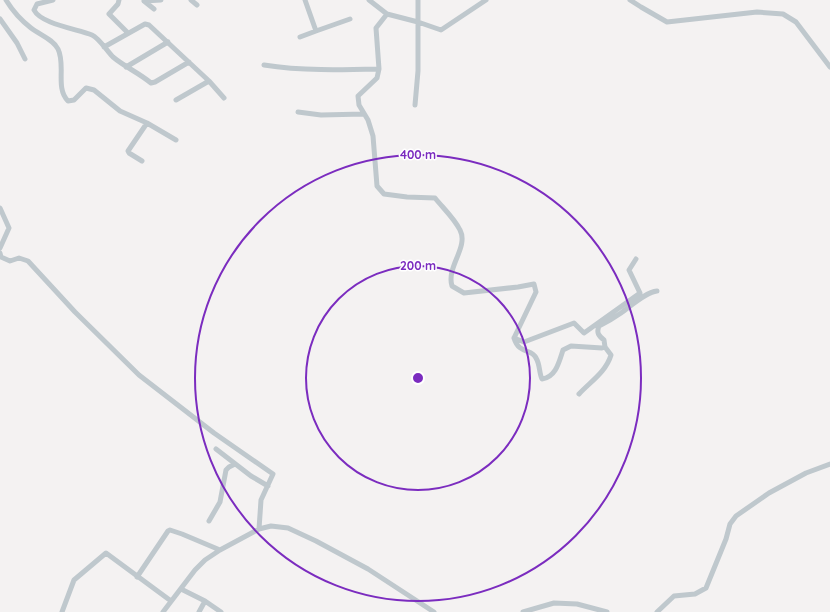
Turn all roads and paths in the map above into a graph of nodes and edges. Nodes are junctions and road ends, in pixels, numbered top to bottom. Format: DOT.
graph roads {
  1 [pos="6,0"];
  2 [pos="53,0"];
  3 [pos="119,0"];
  4 [pos="144,0"];
  5 [pos="161,0"];
  6 [pos="191,0"];
  7 [pos="306,0"];
  8 [pos="369,0"];
  9 [pos="418,0"];
  10 [pos="486,0"];
  11 [pos="630,0"];
  12 [pos="638,2"];
  13 [pos="197,5"];
  14 [pos="154,9"];
  15 [pos="387,14"];
  16 [pos="0,19"];
  17 [pos="350,19"];
  18 [pos="418,22"];
  19 [pos="316,31"];
  20 [pos="128,33"];
  21 [pos="300,37"];
  22 [pos="168,42"];
  23 [pos="104,47"];
  24 [pos="25,59"];
  25 [pos="189,62"];
  26 [pos="264,64"];
  27 [pos="126,67"];
  28 [pos="830,67"];
  29 [pos="378,69"];
  30 [pos="209,81"];
  31 [pos="224,98"];
  32 [pos="176,100"];
  33 [pos="415,105"];
  34 [pos="298,112"];
  35 [pos="364,114"];
  36 [pos="147,123"];
  37 [pos="176,140"];
  38 [pos="142,161"];
  39 [pos="0,208"];
  40 [pos="0,248"];
  41 [pos="0,252"];
  42 [pos="636,259"];
  43 [pos="657,291"];
  44 [pos="514,338"];
  45 [pos="605,347"];
  46 [pos="579,394"];
  47 [pos="216,449"];
  48 [pos="228,458"];
  49 [pos="235,464"];
  50 [pos="830,464"];
  51 [pos="226,470"];
  52 [pos="268,486"];
  53 [pos="209,521"];
  54 [pos="259,529"];
  55 [pos="220,550"];
  56 [pos="137,577"];
  57 [pos="181,589"];
  58 [pos="171,601"];
  59 [pos="205,601"];
  60 [pos="62,612"];
  61 [pos="163,612"];
  62 [pos="199,612"];
  63 [pos="220,612"];
  64 [pos="434,612"];
  65 [pos="523,612"];
  66 [pos="607,612"];
  67 [pos="657,612"];
  1 -- 36 [label="street"];
  2 -- 23 [label="street"];
  3 -- 20 [label="street"];
  4 -- 5 [label="street"];
  4 -- 14 [label="street"];
  6 -- 13 [label="street"];
  7 -- 19 [label="street"];
  8 -- 15 [label="street"];
  9 -- 18 [label="street"];
  10 -- 18 [label="street"];
  11 -- 12 [label="street"];
  12 -- 28 [label="street"];
  15 -- 18 [label="street"];
  15 -- 29 [label="street"];
  16 -- 24 [label="street"];
  17 -- 19 [label="street"];
  18 -- 33 [label="street"];
  19 -- 21 [label="street"];
  20 -- 22 [label="street"];
  20 -- 23 [label="street"];
  22 -- 25 [label="street"];
  22 -- 27 [label="street"];
  23 -- 27 [label="street"];
  25 -- 27 [label="street"];
  25 -- 30 [label="street"];
  26 -- 29 [label="street"];
  29 -- 35 [label="street"];
  30 -- 31 [label="street"];
  30 -- 32 [label="street"];
  34 -- 35 [label="street"];
  35 -- 44 [label="street"];
  36 -- 37 [label="street"];
  36 -- 38 [label="street"];
  39 -- 40 [label="street"];
  41 -- 52 [label="street"];
  42 -- 44 [label="street"];
  43 -- 45 [label="street"];
  44 -- 45 [label="street"];
  45 -- 46 [label="street"];
  47 -- 48 [label="street"];
  48 -- 49 [label="street"];
  48 -- 51 [label="street"];
  49 -- 51 [label="street"];
  49 -- 52 [label="street"];
  50 -- 67 [label="street"];
  51 -- 53 [label="street"];
  52 -- 54 [label="street"];
  54 -- 55 [label="street"];
  54 -- 64 [label="street"];
  55 -- 56 [label="street"];
  55 -- 57 [label="street"];
  56 -- 58 [label="street"];
  56 -- 60 [label="street"];
  57 -- 58 [label="street"];
  57 -- 59 [label="street"];
  58 -- 61 [label="street"];
  59 -- 62 [label="street"];
  59 -- 63 [label="street"];
  65 -- 66 [label="street"];
}
